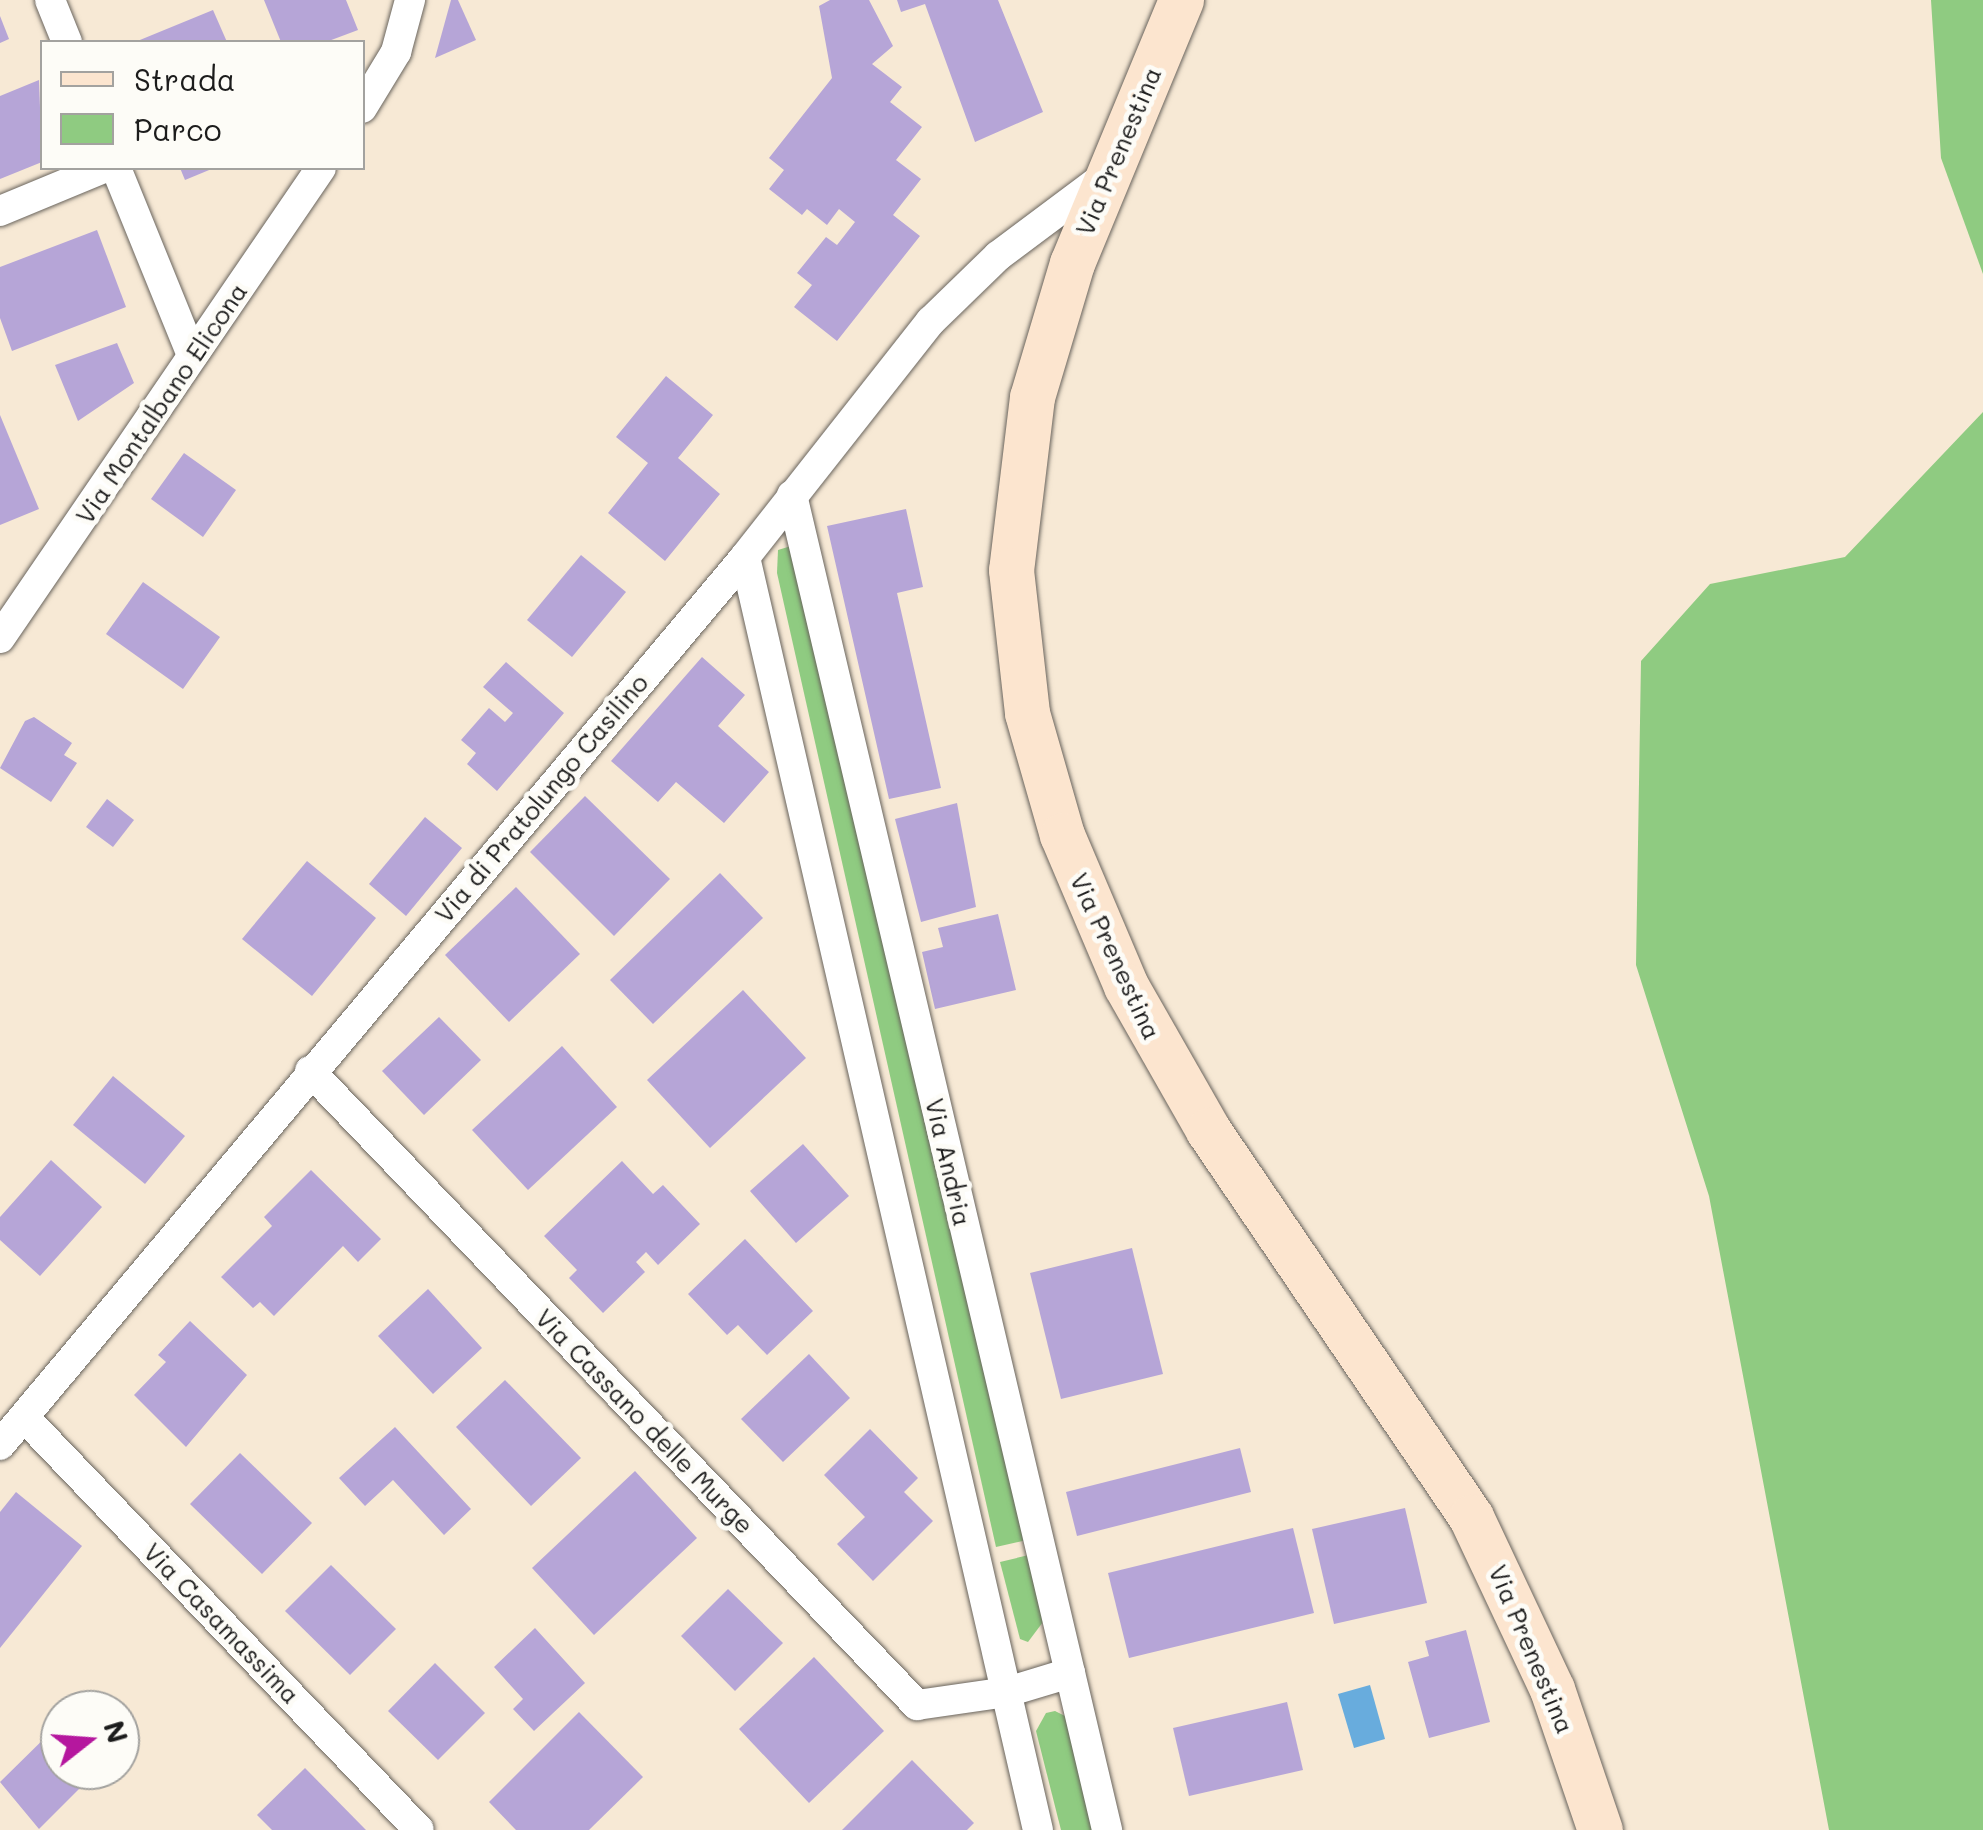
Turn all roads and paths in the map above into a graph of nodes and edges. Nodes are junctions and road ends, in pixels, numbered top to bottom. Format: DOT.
graph roads {
  1 [pos="50,0"];
  2 [pos="410,0"];
  3 [pos="1181,0"];
  4 [pos="65,40"];
  5 [pos="365,103"];
  6 [pos="99,170"];
  7 [pos="117,170"];
  8 [pos="320,170"];
  9 [pos="1105,176"];
  10 [pos="0,212"];
  11 [pos="192,355"];
  12 [pos="792,494"];
  13 [pos="745,557"];
  14 [pos="0,638"];
  15 [pos="310,1071"];
  16 [pos="24,1417"];
  17 [pos="0,1445"];
  18 [pos="1070,1673"];
  19 [pos="1006,1692"];
  20 [pos="419,1830"];
  21 [pos="1038,1830"];
  22 [pos="1107,1830"];
  23 [pos="1600,1830"];
  1 -- 4 [label="street"];
  2 -- 5 [label="street"];
  3 -- 9 [label="main road, Via Prenestina"];
  6 -- 10 [label="street"];
  7 -- 11 [label="street"];
  8 -- 11 [label="street, Via Montalbano Elicona"];
  9 -- 12 [label="street, Via di Pratolungo Casilino"];
  9 -- 23 [label="main road, Via Prenestina"];
  11 -- 14 [label="street, Via Montalbano Elicona"];
  12 -- 13 [label="street, Via di Pratolungo Casilino"];
  12 -- 18 [label="street, Via Andria"];
  13 -- 15 [label="street, Via di Pratolungo Casilino"];
  13 -- 19 [label="street"];
  15 -- 16 [label="street, Via di Pratolungo Casilino"];
  15 -- 19 [label="street, Via Cassano delle Murge"];
  16 -- 17 [label="street, Via di Pratolungo Casilino"];
  16 -- 20 [label="street, Via Casamassima"];
  18 -- 19 [label="street"];
  18 -- 22 [label="street, Via Andria"];
  19 -- 21 [label="street"];
}
